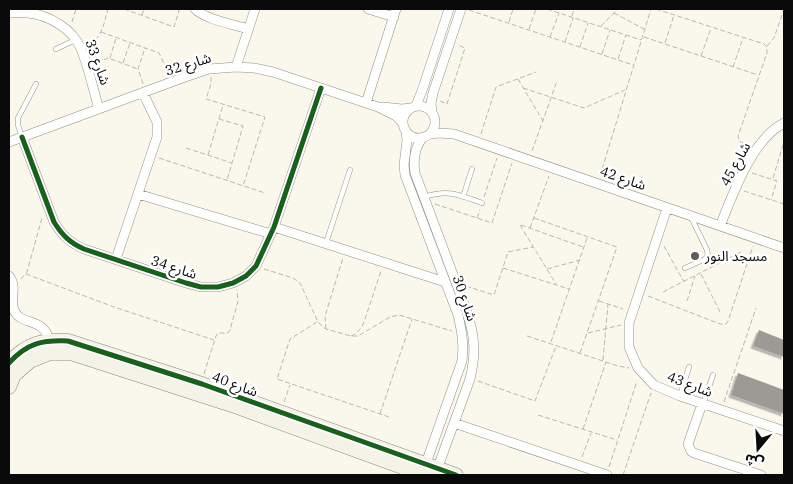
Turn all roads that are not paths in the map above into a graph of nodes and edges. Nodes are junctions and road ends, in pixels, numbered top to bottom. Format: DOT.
graph roads {
  1 [pos="195,9"];
  2 [pos="255,9"];
  3 [pos="368,9"];
  4 [pos="449,9"];
  5 [pos="461,9"];
  6 [pos="9,13"];
  7 [pos="47,13"];
  8 [pos="395,13"];
  9 [pos="248,29"];
  10 [pos="73,36"];
  11 [pos="56,49"];
  12 [pos="236,67"];
  13 [pos="36,84"];
  14 [pos="320,88"];
  15 [pos="144,92"];
  16 [pos="366,103"];
  17 [pos="378,107"];
  18 [pos="414,107"];
  19 [pos="100,109"];
  20 [pos="434,116"];
  21 [pos="784,123"];
  22 [pos="405,127"];
  23 [pos="454,134"];
  24 [pos="427,135"];
  25 [pos="22,137"];
  26 [pos="9,142"];
  27 [pos="472,169"];
  28 [pos="350,170"];
  29 [pos="138,194"];
  30 [pos="424,197"];
  31 [pos="463,197"];
  32 [pos="482,203"];
  33 [pos="667,208"];
  34 [pos="690,216"];
  35 [pos="720,226"];
  36 [pos="273,230"];
  37 [pos="326,243"];
  38 [pos="784,248"];
  39 [pos="116,260"];
  40 [pos="685,268"];
  41 [pos="11,279"];
  42 [pos="445,282"];
  43 [pos="11,311"];
  44 [pos="49,340"];
  45 [pos="9,363"];
  46 [pos="689,367"];
  47 [pos="713,376"];
  48 [pos="9,387"];
  49 [pos="680,396"];
  50 [pos="702,404"];
  51 [pos="454,423"];
  52 [pos="784,431"];
  53 [pos="433,444"];
  54 [pos="444,448"];
  55 [pos="608,471"];
  56 [pos="429,472"];
  57 [pos="456,475"];
  58 [pos="761,475"];
  1 -- 9 [label="street"];
  2 -- 9 [label="street"];
  3 -- 8 [label="street"];
  4 -- 18 [label="street"];
  5 -- 20 [label="street"];
  6 -- 7 [label="street, شارع 33"];
  7 -- 10 [label="street, شارع 33"];
  8 -- 16 [label="street"];
  9 -- 12 [label="street"];
  10 -- 11 [label="lane"];
  10 -- 19 [label="street, شارع 33"];
  12 -- 14 [label="street, شارع 32"];
  12 -- 15 [label="street, شارع 32"];
  13 -- 25 [label="lane"];
  14 -- 16 [label="street, شارع 32"];
  14 -- 36 [label="street, شارع 34"];
  15 -- 19 [label="street, شارع 32"];
  15 -- 29 [label="street"];
  16 -- 17 [label="street, شارع 32"];
  17 -- 18 [label="street, شارع 32"];
  17 -- 22 [label="street, شارع 32"];
  18 -- 20 [label="street"];
  18 -- 22 [label="street"];
  19 -- 25 [label="street, شارع 32"];
  20 -- 23 [label="street, شارع 42"];
  20 -- 24 [label="street"];
  21 -- 35 [label="street, شارع 45"];
  22 -- 24 [label="street"];
  22 -- 42 [label="street, شارع 30"];
  23 -- 24 [label="street, شارع 42"];
  23 -- 33 [label="street, شارع 42"];
  24 -- 30 [label="street, شارع 30"];
  25 -- 26 [label="street, شارع 32"];
  25 -- 39 [label="street, شارع 34"];
  27 -- 31 [label="lane"];
  28 -- 37 [label="lane"];
  29 -- 36 [label="street"];
  29 -- 39 [label="street"];
  30 -- 31 [label="lane"];
  30 -- 51 [label="street, شارع 30"];
  31 -- 32 [label="lane"];
  33 -- 34 [label="street, شارع 42"];
  33 -- 49 [label="street, شارع 43"];
  34 -- 35 [label="street, شارع 42"];
  34 -- 40 [label="lane"];
  35 -- 38 [label="street, شارع 42"];
  36 -- 37 [label="street"];
  36 -- 39 [label="street, شارع 34"];
  37 -- 42 [label="street"];
  41 -- 43 [label="street"];
  42 -- 53 [label="street, شارع 30"];
  43 -- 44 [label="street"];
  44 -- 45 [label="street, شارع 40"];
  44 -- 56 [label="street, شارع 40"];
  46 -- 49 [label="lane"];
  47 -- 50 [label="lane"];
  48 -- 56 [label="street, شارع 40"];
  49 -- 50 [label="street, شارع 43"];
  50 -- 52 [label="street, شارع 43"];
  50 -- 58 [label="street"];
  51 -- 54 [label="street, شارع 30"];
  51 -- 55 [label="street"];
  53 -- 54 [label="street"];
  53 -- 56 [label="street, شارع 30"];
  54 -- 56 [label="street, شارع 30"];
  56 -- 57 [label="street, شارع 40"];
}
